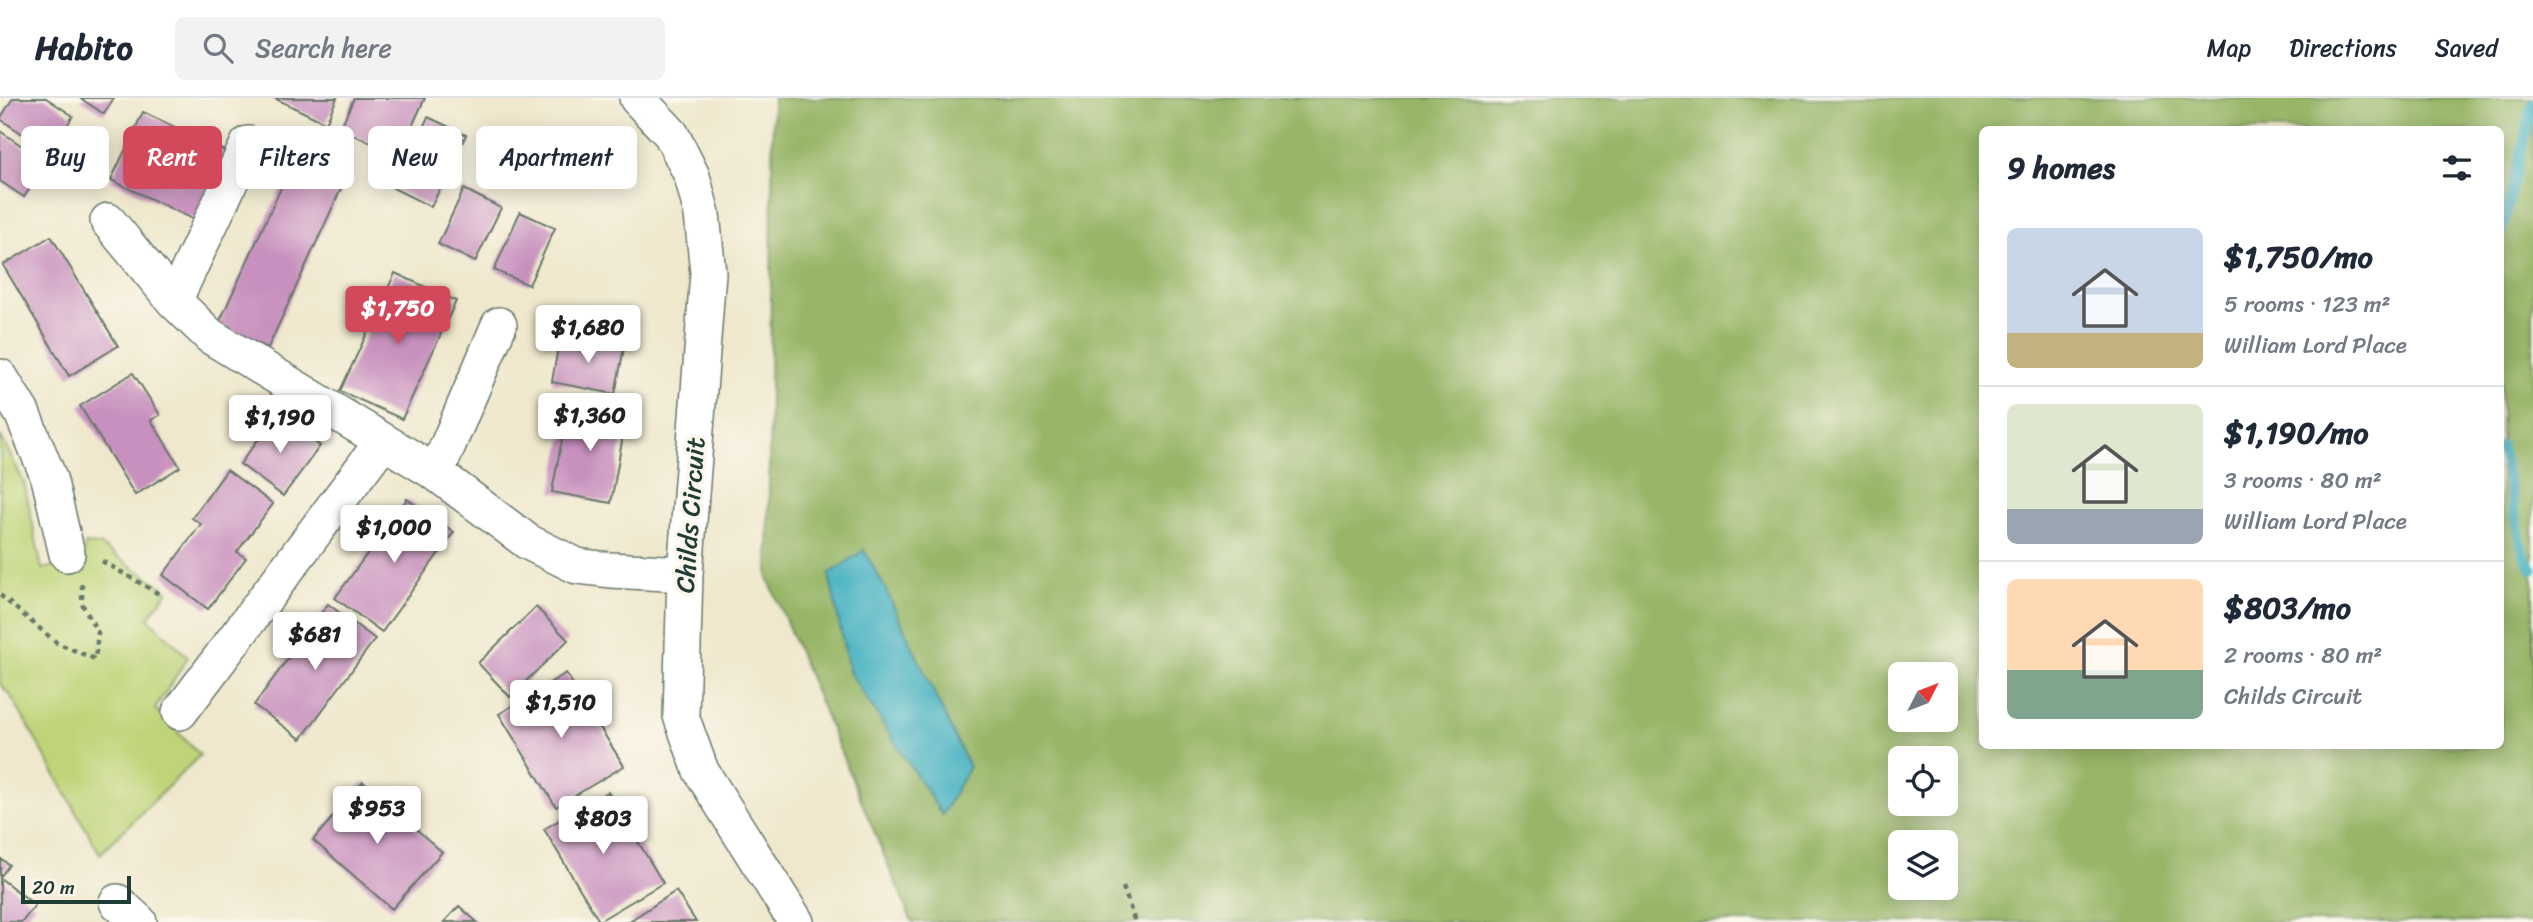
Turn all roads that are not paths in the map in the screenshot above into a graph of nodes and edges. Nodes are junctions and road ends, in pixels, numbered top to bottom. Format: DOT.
graph roads {
  1 [pos="637,98"];
  2 [pos="236,169"];
  3 [pos="108,221"];
  4 [pos="174,301"];
  5 [pos="499,325"];
  6 [pos="0,377"];
  7 [pos="383,441"];
  8 [pos="436,473"];
  9 [pos="82,566"];
  10 [pos="685,574"];
  11 [pos="180,712"];
  12 [pos="796,922"];
  1 -- 10 [label="street, Childs Circuit"];
  2 -- 4 [label="street"];
  3 -- 4 [label="street"];
  4 -- 7 [label="street"];
  5 -- 8 [label="street"];
  6 -- 9 [label="street"];
  7 -- 8 [label="street"];
  7 -- 11 [label="street"];
  8 -- 10 [label="street"];
  10 -- 12 [label="street, Childs Circuit"];
}
